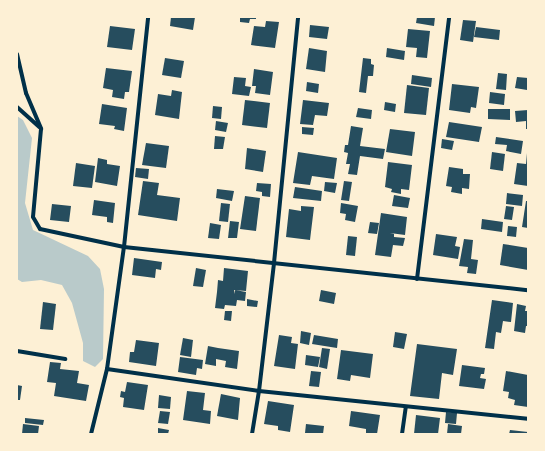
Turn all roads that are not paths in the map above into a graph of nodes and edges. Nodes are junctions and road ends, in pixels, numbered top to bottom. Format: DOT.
graph roads {
  1 [pos="148,17"];
  2 [pos="298,17"];
  3 [pos="449,17"];
  4 [pos="17,54"];
  5 [pos="17,107"];
  6 [pos="41,129"];
  7 [pos="124,247"];
  8 [pos="274,263"];
  9 [pos="417,279"];
  10 [pos="528,290"];
  11 [pos="17,351"];
  12 [pos="65,359"];
  13 [pos="107,369"];
  14 [pos="259,391"];
  15 [pos="406,407"];
  16 [pos="528,419"];
  17 [pos="91,434"];
  18 [pos="252,434"];
  19 [pos="402,434"];
  1 -- 7 [label="street"];
  2 -- 8 [label="street"];
  3 -- 9 [label="street"];
  4 -- 6 [label="street"];
  5 -- 6 [label="street"];
  6 -- 7 [label="street"];
  7 -- 8 [label="street"];
  7 -- 13 [label="street"];
  8 -- 9 [label="street"];
  8 -- 14 [label="street"];
  9 -- 10 [label="street"];
  11 -- 12 [label="street"];
  13 -- 14 [label="street"];
  13 -- 17 [label="street"];
  14 -- 15 [label="street"];
  14 -- 18 [label="street"];
  15 -- 16 [label="street"];
  15 -- 19 [label="street"];
}
